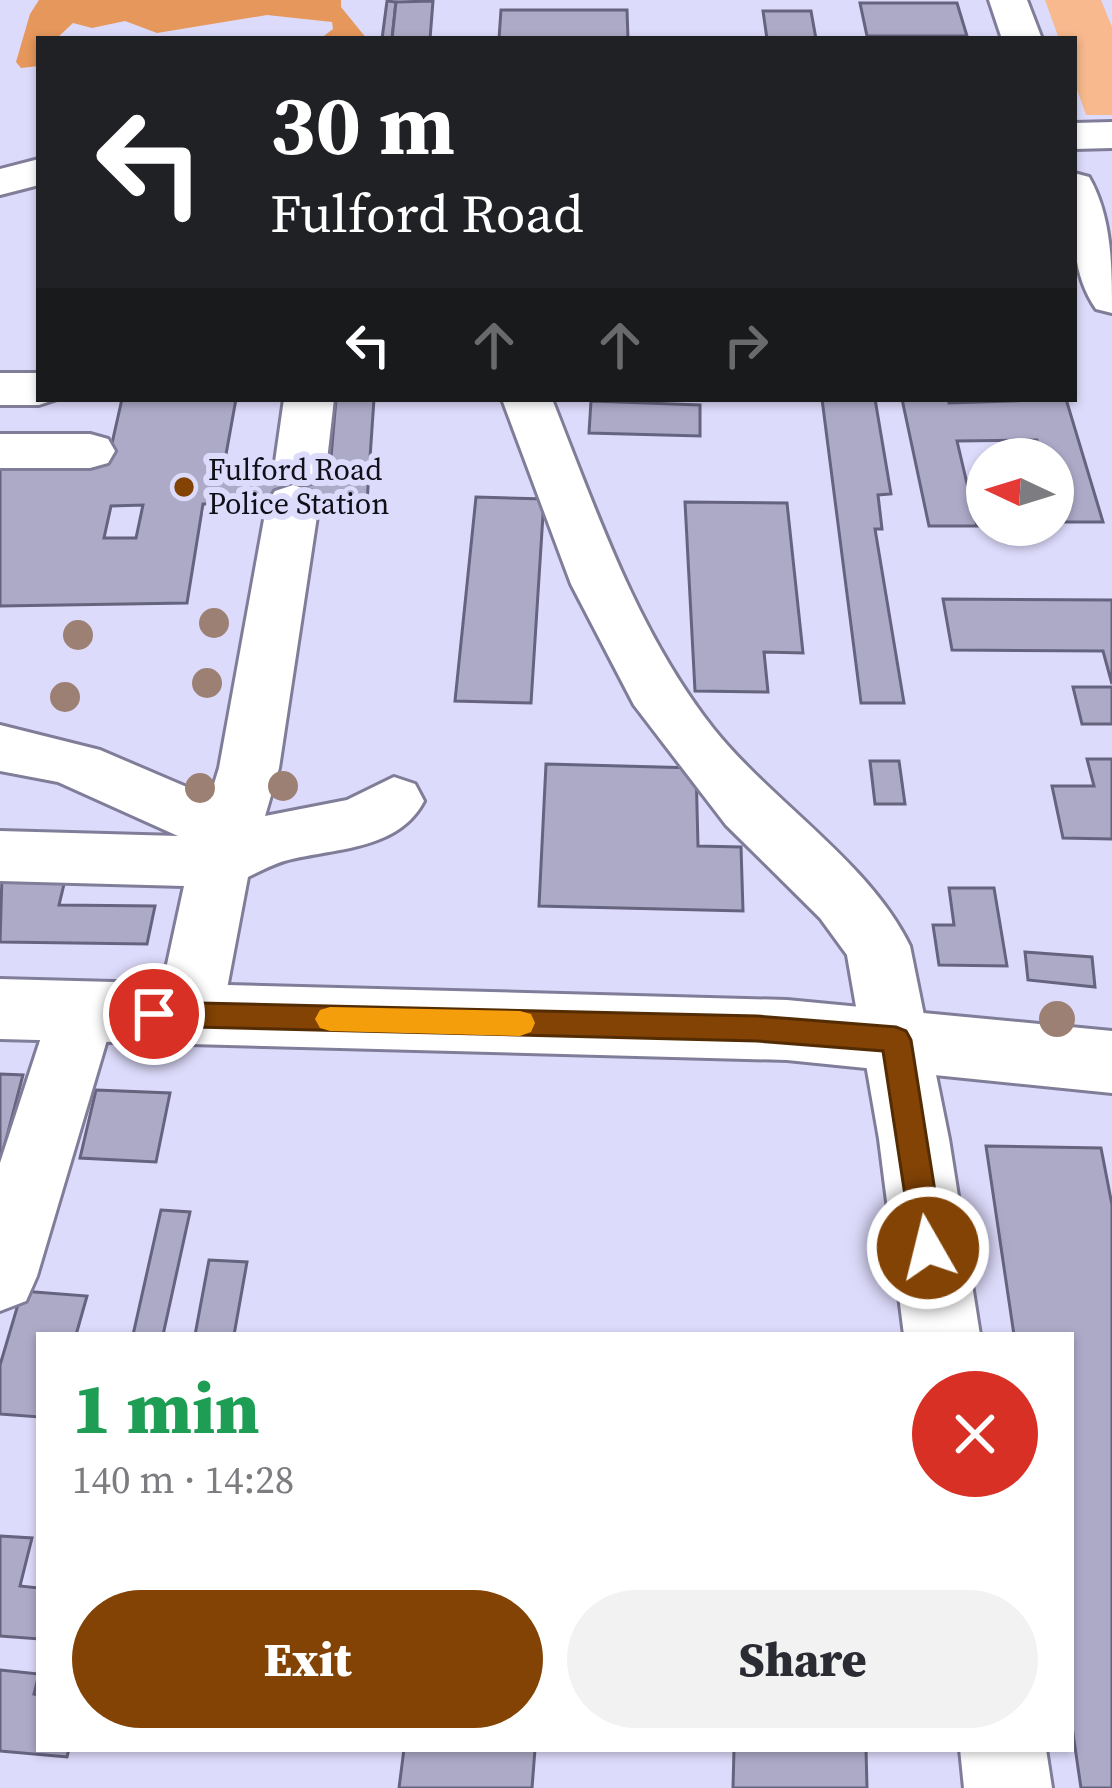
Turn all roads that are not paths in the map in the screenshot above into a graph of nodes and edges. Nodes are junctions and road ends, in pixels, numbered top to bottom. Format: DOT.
graph roads {
  1 [pos="1008,0"];
  2 [pos="1021,36"];
  3 [pos="1112,135"];
  4 [pos="1077,136"];
  5 [pos="36,173"];
  6 [pos="0,182"];
  7 [pos="1077,195"];
  8 [pos="1112,299"];
  9 [pos="309,402"];
  10 [pos="528,402"];
  11 [pos="0,451"];
  12 [pos="89,451"];
  13 [pos="0,748"];
  14 [pos="394,801"];
  15 [pos="0,856"];
  16 [pos="220,862"];
  17 [pos="0,1010"];
  18 [pos="82,1013"];
  19 [pos="190,1015"];
  20 [pos="896,1040"];
  21 [pos="1112,1062"];
  22 [pos="0,1276"];
  23 [pos="942,1332"];
  24 [pos="1003,1752"];
  25 [pos="1008,1788"];
  1 -- 2 [label="street"];
  3 -- 4 [label="street"];
  5 -- 6 [label="street"];
  7 -- 8 [label="street"];
  9 -- 16 [label="street"];
  10 -- 20 [label="street"];
  11 -- 12 [label="street"];
  13 -- 16 [label="street"];
  14 -- 16 [label="street"];
  15 -- 16 [label="street"];
  16 -- 19 [label="street"];
  17 -- 18 [label="main road"];
  18 -- 19 [label="main road"];
  18 -- 22 [label="street"];
  19 -- 20 [label="main road"];
  20 -- 21 [label="main road"];
  20 -- 23 [label="street"];
  24 -- 25 [label="street"];
}
